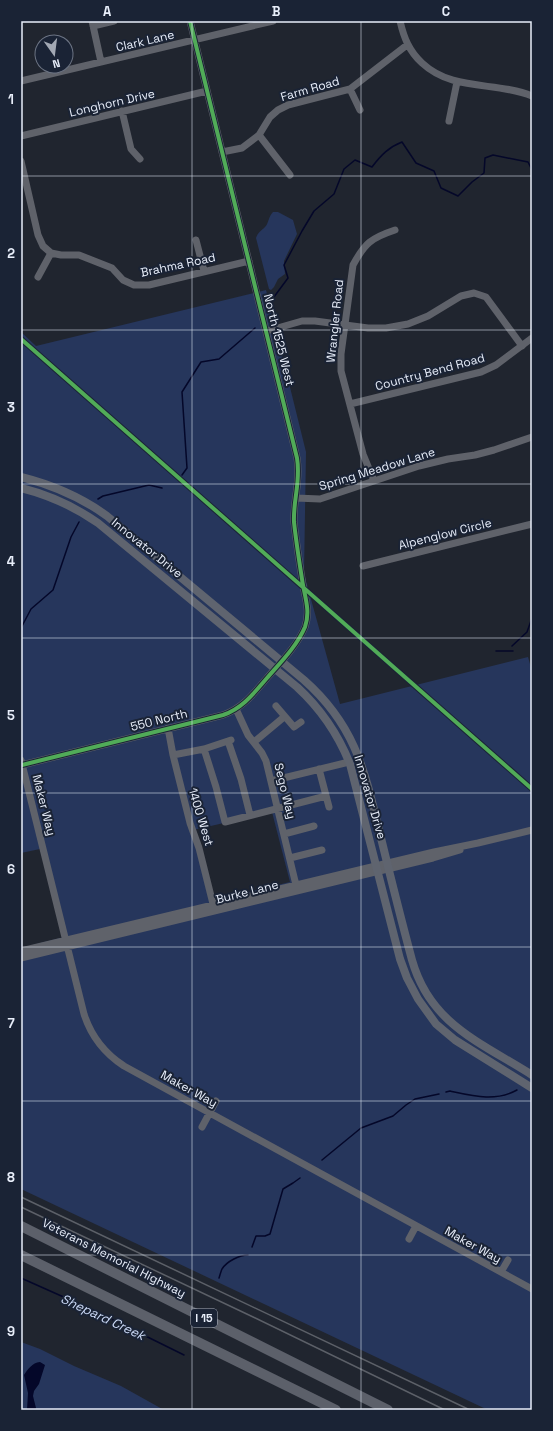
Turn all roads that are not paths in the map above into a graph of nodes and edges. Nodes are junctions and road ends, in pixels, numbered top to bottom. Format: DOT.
graph roads {
  1 [pos="114,21"];
  2 [pos="190,21"];
  3 [pos="273,21"];
  4 [pos="400,21"];
  5 [pos="92,24"];
  6 [pos="195,40"];
  7 [pos="407,45"];
  8 [pos="102,62"];
  9 [pos="21,81"];
  10 [pos="457,82"];
  11 [pos="350,89"];
  12 [pos="207,91"];
  13 [pos="532,96"];
  14 [pos="360,110"];
  15 [pos="122,111"];
  16 [pos="449,121"];
  17 [pos="259,135"];
  18 [pos="21,136"];
  19 [pos="222,152"];
  20 [pos="140,159"];
  21 [pos="21,161"];
  22 [pos="290,175"];
  23 [pos="395,230"];
  24 [pos="196,240"];
  25 [pos="51,253"];
  26 [pos="249,261"];
  27 [pos="204,271"];
  28 [pos="38,277"];
  29 [pos="345,326"];
  30 [pos="267,331"];
  31 [pos="532,338"];
  32 [pos="522,346"];
  33 [pos="350,404"];
  34 [pos="532,437"];
  35 [pos="21,478"];
  36 [pos="374,481"];
  37 [pos="21,488"];
  38 [pos="296,498"];
  39 [pos="532,524"];
  40 [pos="363,566"];
  41 [pos="281,661"];
  42 [pos="275,668"];
  43 [pos="276,706"];
  44 [pos="236,709"];
  45 [pos="284,716"];
  46 [pos="300,722"];
  47 [pos="168,728"];
  48 [pos="254,742"];
  49 [pos="204,749"];
  50 [pos="173,755"];
  51 [pos="22,762"];
  52 [pos="349,762"];
  53 [pos="319,769"];
  54 [pos="271,781"];
  55 [pos="326,796"];
  56 [pos="329,807"];
  57 [pos="278,808"];
  58 [pos="250,816"];
  59 [pos="314,826"];
  60 [pos="532,830"];
  61 [pos="284,834"];
  62 [pos="322,850"];
  63 [pos="290,858"];
  64 [pos="388,866"];
  65 [pos="377,868"];
  66 [pos="296,885"];
  67 [pos="214,908"];
  68 [pos="67,943"];
  69 [pos="21,951"];
  70 [pos="21,958"];
  71 [pos="532,1075"];
  72 [pos="532,1088"];
  73 [pos="216,1101"];
  74 [pos="209,1113"];
  75 [pos="202,1127"];
  76 [pos="21,1226"];
  77 [pos="416,1226"];
  78 [pos="409,1239"];
  79 [pos="21,1255"];
  80 [pos="508,1260"];
  81 [pos="501,1272"];
  82 [pos="532,1289"];
  83 [pos="336,1410"];
  84 [pos="388,1410"];
  1 -- 5 [label="street"];
  2 -- 6 [label="street, North 1525 West"];
  3 -- 6 [label="street, Clark Lane"];
  4 -- 7 [label="street"];
  5 -- 8 [label="street"];
  6 -- 8 [label="street, Clark Lane"];
  6 -- 12 [label="street, North 1525 West"];
  7 -- 10 [label="street"];
  7 -- 11 [label="street, Farm Road"];
  8 -- 9 [label="street, Clark Lane"];
  10 -- 13 [label="street"];
  10 -- 16 [label="street"];
  11 -- 14 [label="street"];
  11 -- 17 [label="street, Farm Road"];
  12 -- 15 [label="street, Longhorn Drive"];
  12 -- 19 [label="street, North 1525 West"];
  15 -- 18 [label="street, Longhorn Drive"];
  15 -- 20 [label="street"];
  17 -- 19 [label="street, Farm Road"];
  17 -- 22 [label="street"];
  19 -- 26 [label="street, North 1525 West"];
  21 -- 25 [label="street"];
  23 -- 29 [label="street, Wrangler Road"];
  24 -- 27 [label="street"];
  25 -- 27 [label="street, Brahma Road"];
  25 -- 28 [label="street"];
  26 -- 27 [label="street, Brahma Road"];
  26 -- 30 [label="street, North 1525 West"];
  29 -- 30 [label="street"];
  29 -- 32 [label="street"];
  29 -- 33 [label="street, Wrangler Road"];
  30 -- 38 [label="street, North 1525 West"];
  31 -- 32 [label="street, Country Bend Road"];
  32 -- 33 [label="street, Country Bend Road"];
  33 -- 36 [label="street, Wrangler Road"];
  34 -- 36 [label="street, Spring Meadow Lane"];
  35 -- 41 [label="main road, Innovator Drive"];
  36 -- 38 [label="street, Spring Meadow Lane"];
  37 -- 42 [label="main road, Innovator Drive"];
  38 -- 41 [label="street, North 1525 West"];
  39 -- 40 [label="street, Alpenglow Circle"];
  41 -- 42 [label="street, 550 North"];
  41 -- 64 [label="main road, Innovator Drive"];
  42 -- 44 [label="street, 550 North"];
  42 -- 52 [label="main road, Innovator Drive"];
  43 -- 45 [label="street"];
  44 -- 47 [label="street, 550 North"];
  44 -- 48 [label="street, Sego Way"];
  45 -- 46 [label="street"];
  45 -- 48 [label="street"];
  47 -- 50 [label="street, 1400 West"];
  47 -- 51 [label="street, 550 North"];
  48 -- 54 [label="street, Sego Way"];
  49 -- 50 [label="street"];
  49 -- 58 [label="street"];
  49 -- 58 [label="street"];
  50 -- 67 [label="street, 1400 West"];
  51 -- 68 [label="street, Maker Way"];
  52 -- 53 [label="street"];
  52 -- 65 [label="main road, Innovator Drive"];
  53 -- 54 [label="street"];
  53 -- 55 [label="street"];
  54 -- 57 [label="street, Sego Way"];
  55 -- 56 [label="street"];
  55 -- 57 [label="street"];
  57 -- 58 [label="street"];
  57 -- 61 [label="street, Sego Way"];
  59 -- 61 [label="street"];
  60 -- 64 [label="street, Burke Lane"];
  61 -- 63 [label="street, Sego Way"];
  62 -- 63 [label="street"];
  63 -- 66 [label="street, Sego Way"];
  64 -- 65 [label="street, Burke Lane"];
  64 -- 71 [label="main road, Innovator Drive"];
  65 -- 66 [label="street, Burke Lane"];
  65 -- 67 [label="street, Burke Lane"];
  65 -- 72 [label="main road, Innovator Drive"];
  66 -- 67 [label="street, Burke Lane"];
  67 -- 68 [label="street, Burke Lane"];
  68 -- 69 [label="street, Burke Lane"];
  68 -- 70 [label="street, Burke Lane"];
  68 -- 74 [label="street, Maker Way"];
  73 -- 74 [label="street"];
  74 -- 75 [label="street"];
  74 -- 77 [label="street, Maker Way"];
  76 -- 84 [label="highway, Veterans Memorial Highway / I 15"];
  77 -- 78 [label="street"];
  77 -- 81 [label="street, Maker Way"];
  79 -- 83 [label="highway, I 15"];
  80 -- 81 [label="street"];
  81 -- 82 [label="street, Maker Way"];
}
